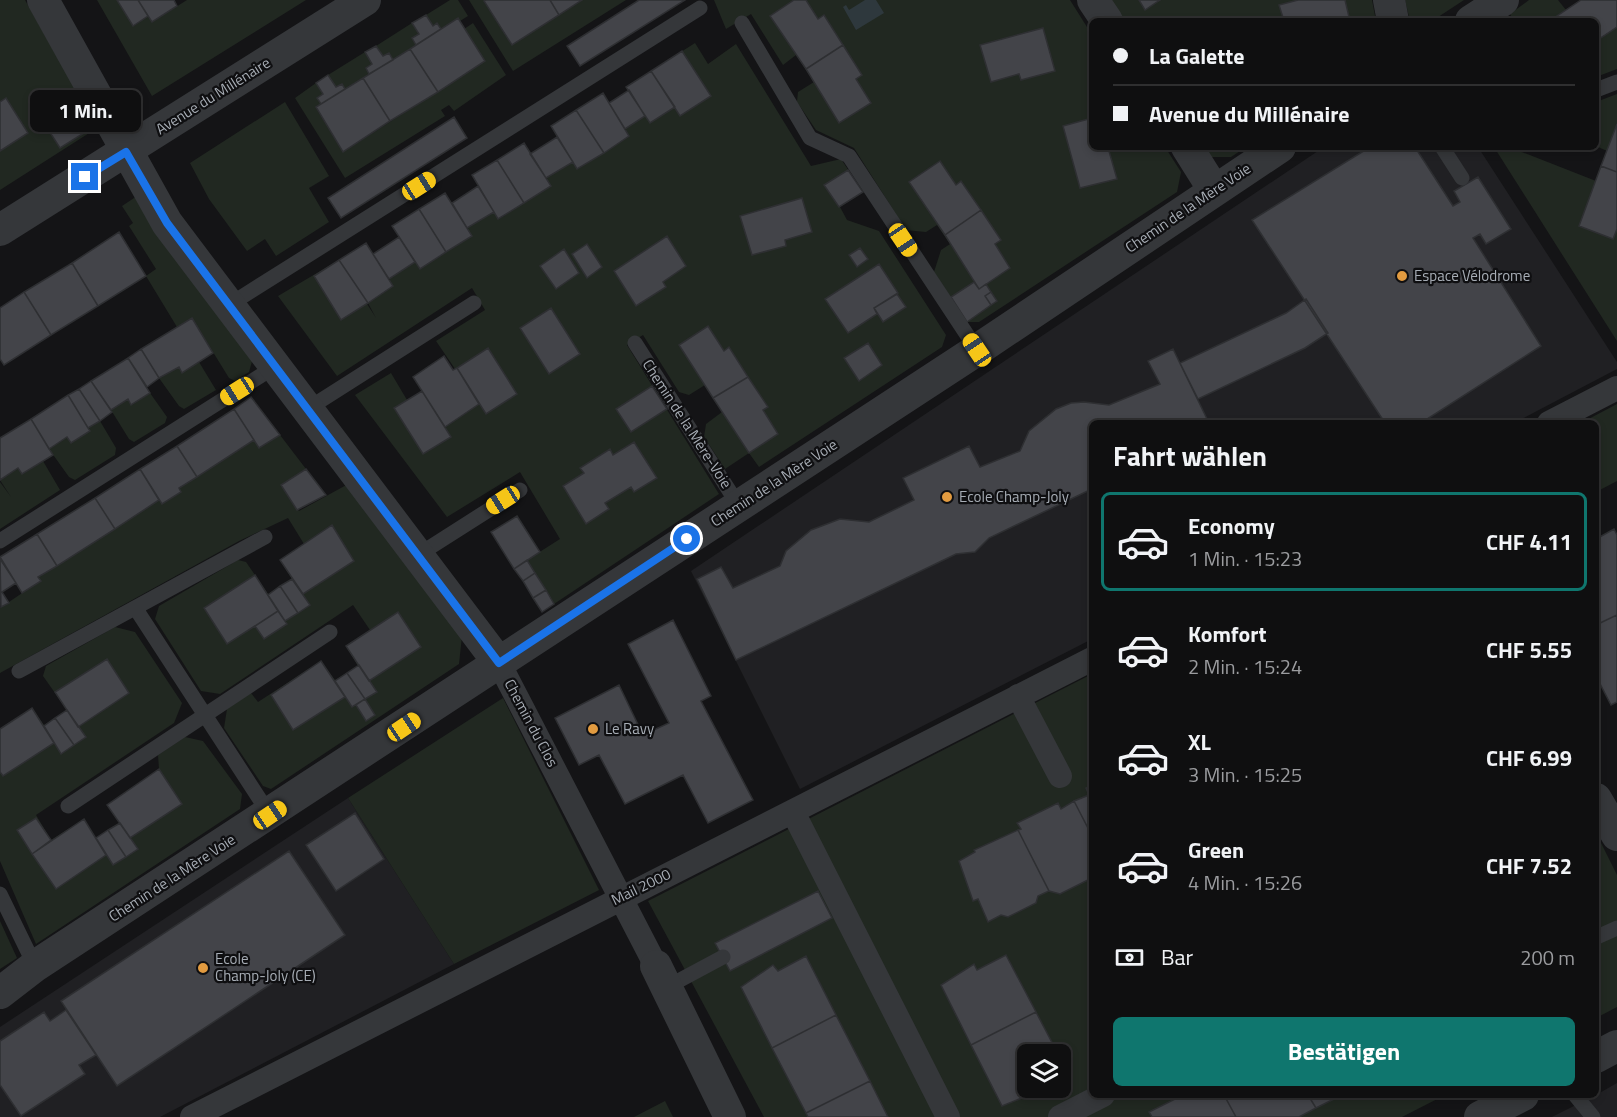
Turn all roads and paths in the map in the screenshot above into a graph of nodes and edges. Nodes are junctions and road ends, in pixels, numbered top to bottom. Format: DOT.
graph roads {
  1 [pos="43,0"];
  2 [pos="365,0"];
  3 [pos="1094,0"];
  4 [pos="1389,0"];
  5 [pos="1503,0"];
  6 [pos="700,8"];
  7 [pos="1105,18"];
  8 [pos="1392,18"];
  9 [pos="1476,18"];
  10 [pos="742,23"];
  11 [pos="1617,82"];
  12 [pos="1599,89"];
  13 [pos="1189,150"];
  14 [pos="1275,150"];
  15 [pos="1444,150"];
  16 [pos="126,152"];
  17 [pos="1462,178"];
  18 [pos="1215,190"];
  19 [pos="0,230"];
  20 [pos="474,303"];
  21 [pos="229,305"];
  22 [pos="635,343"];
  23 [pos="977,350"];
  24 [pos="276,366"];
  25 [pos="1617,388"];
  26 [pos="309,408"];
  27 [pos="1556,420"];
  28 [pos="520,490"];
  29 [pos="739,506"];
  30 [pos="265,537"];
  31 [pos="0,541"];
  32 [pos="418,555"];
  33 [pos="135,609"];
  34 [pos="330,632"];
  35 [pos="1089,660"];
  36 [pos="499,663"];
  37 [pos="19,671"];
  38 [pos="1018,696"];
  39 [pos="205,716"];
  40 [pos="1060,776"];
  41 [pos="1599,804"];
  42 [pos="68,806"];
  43 [pos="793,812"];
  44 [pos="270,815"];
  45 [pos="1617,835"];
  46 [pos="0,894"];
  47 [pos="621,896"];
  48 [pos="1617,928"];
  49 [pos="1599,936"];
  50 [pos="723,957"];
  51 [pos="34,966"];
  52 [pos="661,976"];
  53 [pos="0,993"];
  54 [pos="1617,1046"];
  55 [pos="1599,1055"];
  56 [pos="1097,1098"];
  57 [pos="1517,1098"];
  58 [pos="1577,1098"];
  59 [pos="192,1117"];
  60 [pos="730,1117"];
  61 [pos="948,1117"];
  62 [pos="1060,1117"];
  63 [pos="1480,1117"];
  64 [pos="1593,1117"];
  1 -- 16 [label="street, Chemin du Clos"];
  2 -- 16 [label="street, Avenue du Millénaire"];
  3 -- 7 [label="street"];
  4 -- 8 [label="street"];
  5 -- 9 [label="street"];
  6 -- 21 [label="lane"];
  10 -- 23 [label="lane"];
  11 -- 12 [label="lane"];
  13 -- 18 [label="street"];
  14 -- 18 [label="street, Chemin de la Mère Voie"];
  15 -- 17 [label="lane"];
  16 -- 19 [label="street, Avenue du Millénaire"];
  16 -- 21 [label="street, Chemin du Clos"];
  18 -- 23 [label="street, Chemin de la Mère Voie"];
  20 -- 26 [label="lane"];
  21 -- 24 [label="street, Chemin du Clos"];
  22 -- 29 [label="lane, Chemin de la Mère-Voie"];
  23 -- 29 [label="street, Chemin de la Mère Voie"];
  24 -- 26 [label="street, Chemin du Clos"];
  24 -- 31 [label="lane"];
  25 -- 27 [label="street"];
  26 -- 32 [label="street, Chemin du Clos"];
  28 -- 32 [label="lane"];
  29 -- 36 [label="street, Chemin de la Mère Voie"];
  30 -- 33 [label="lane"];
  32 -- 36 [label="street, Chemin du Clos"];
  33 -- 37 [label="lane"];
  33 -- 39 [label="lane"];
  34 -- 39 [label="lane"];
  35 -- 38 [label="street, Mail 2000"];
  36 -- 44 [label="street, Chemin de la Mère Voie"];
  36 -- 47 [label="street, Chemin du Clos"];
  38 -- 40 [label="street"];
  38 -- 43 [label="street, Mail 2000"];
  39 -- 42 [label="lane"];
  39 -- 44 [label="lane"];
  41 -- 45 [label="street"];
  43 -- 47 [label="street, Mail 2000"];
  43 -- 61 [label="street"];
  44 -- 51 [label="street, Chemin de la Mère Voie"];
  46 -- 51 [label="lane"];
  47 -- 52 [label="street, Chemin du Clos"];
  47 -- 59 [label="street, Mail 2000"];
  48 -- 49 [label="lane"];
  50 -- 52 [label="lane"];
  51 -- 53 [label="street, Chemin de la Mère Voie"];
  52 -- 60 [label="street, Chemin du Clos"];
  54 -- 55 [label="street"];
  56 -- 62 [label="street"];
  57 -- 63 [label="street"];
  58 -- 64 [label="lane"];
}
